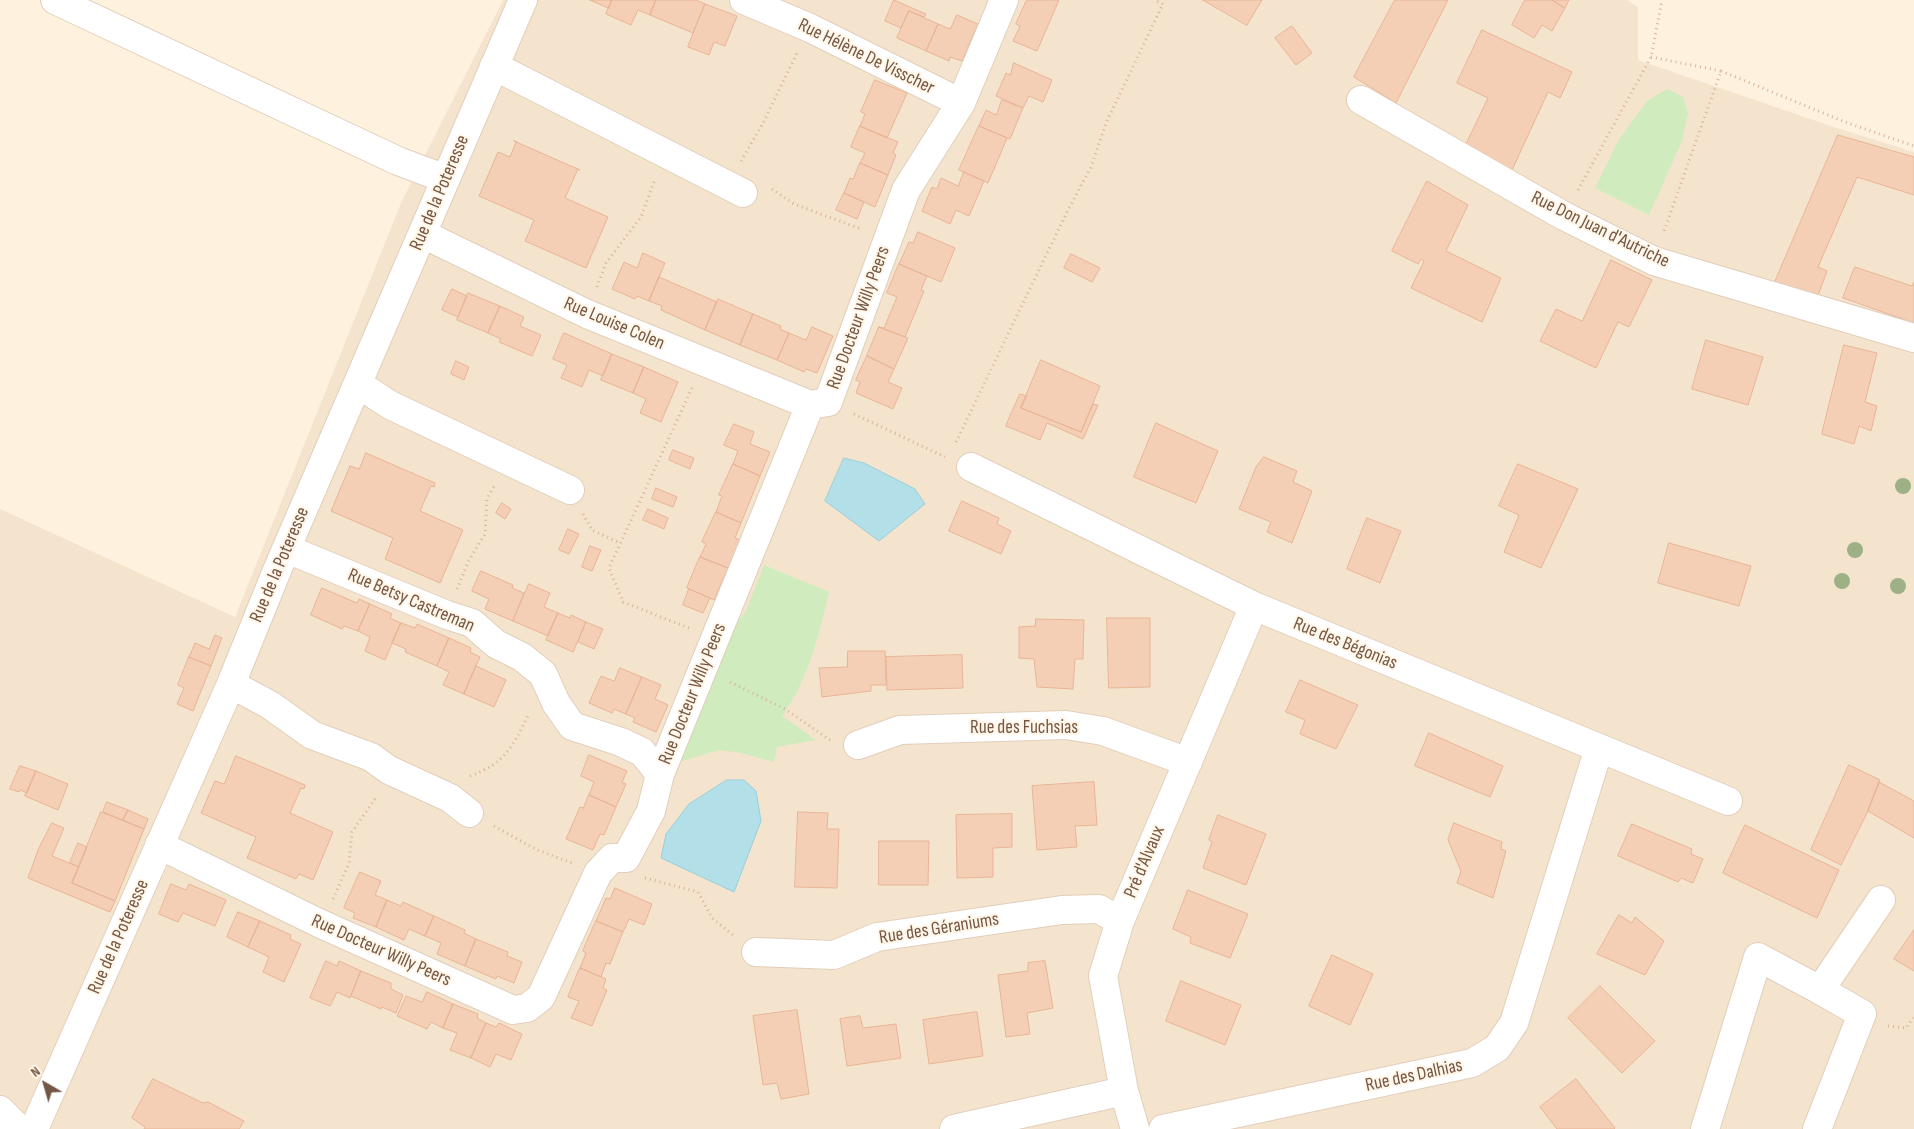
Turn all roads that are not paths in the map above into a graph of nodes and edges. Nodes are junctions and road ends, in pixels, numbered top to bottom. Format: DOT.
graph roads {
  1 [pos="55,0"];
  2 [pos="523,0"];
  3 [pos="744,0"];
  4 [pos="1004,0"];
  5 [pos="494,66"];
  6 [pos="1361,100"];
  7 [pos="961,103"];
  8 [pos="446,179"];
  9 [pos="743,193"];
  10 [pos="423,234"];
  11 [pos="1914,338"];
  12 [pos="358,384"];
  13 [pos="819,404"];
  14 [pos="960,463"];
  15 [pos="570,490"];
  16 [pos="287,549"];
  17 [pos="1254,606"];
  18 [pos="231,684"];
  19 [pos="858,745"];
  20 [pos="1599,748"];
  21 [pos="1188,762"];
  22 [pos="660,774"];
  23 [pos="1728,800"];
  24 [pos="460,805"];
  25 [pos="159,845"];
  26 [pos="1881,900"];
  27 [pos="1120,921"];
  28 [pos="756,952"];
  29 [pos="1820,990"];
  30 [pos="1124,1091"];
  31 [pos="0,1110"];
  32 [pos="19,1129"];
  33 [pos="34,1129"];
  34 [pos="954,1129"];
  35 [pos="1135,1129"];
  36 [pos="1163,1129"];
  37 [pos="1705,1129"];
  38 [pos="1817,1129"];
  1 -- 8 [label="street"];
  2 -- 5 [label="street, Rue de la Poteresse"];
  3 -- 7 [label="street, Rue Hélène De Visscher"];
  4 -- 7 [label="street, Rue Docteur Willy Peers"];
  5 -- 8 [label="street, Rue de la Poteresse"];
  5 -- 9 [label="street"];
  6 -- 11 [label="street, Rue Don Juan d'Autriche"];
  7 -- 13 [label="street, Rue Docteur Willy Peers"];
  8 -- 10 [label="street, Rue de la Poteresse"];
  10 -- 12 [label="street, Rue de la Poteresse"];
  10 -- 13 [label="street, Rue Louise Colen"];
  12 -- 15 [label="street"];
  12 -- 16 [label="street, Rue de la Poteresse"];
  13 -- 22 [label="street, Rue Docteur Willy Peers"];
  14 -- 17 [label="street, Rue des Bégonias"];
  16 -- 18 [label="street, Rue de la Poteresse"];
  16 -- 22 [label="street, Rue Betsy Castreman"];
  17 -- 20 [label="street, Rue des Bégonias"];
  17 -- 21 [label="street, Pré d'Alvaux"];
  18 -- 24 [label="street"];
  18 -- 25 [label="street, Rue de la Poteresse"];
  19 -- 21 [label="street, Rue des Fuchsias"];
  20 -- 23 [label="street, Rue des Bégonias"];
  20 -- 36 [label="street, Rue des Dalhias"];
  21 -- 27 [label="street, Pré d'Alvaux"];
  22 -- 25 [label="street, Rue Docteur Willy Peers"];
  25 -- 33 [label="street, Rue de la Poteresse"];
  26 -- 29 [label="street"];
  27 -- 28 [label="street, Rue des Géraniums"];
  27 -- 30 [label="street, Pré d'Alvaux"];
  29 -- 37 [label="street"];
  29 -- 38 [label="street"];
  30 -- 34 [label="street"];
  30 -- 35 [label="street, Pré d'Alvaux"];
  31 -- 32 [label="street"];
}
